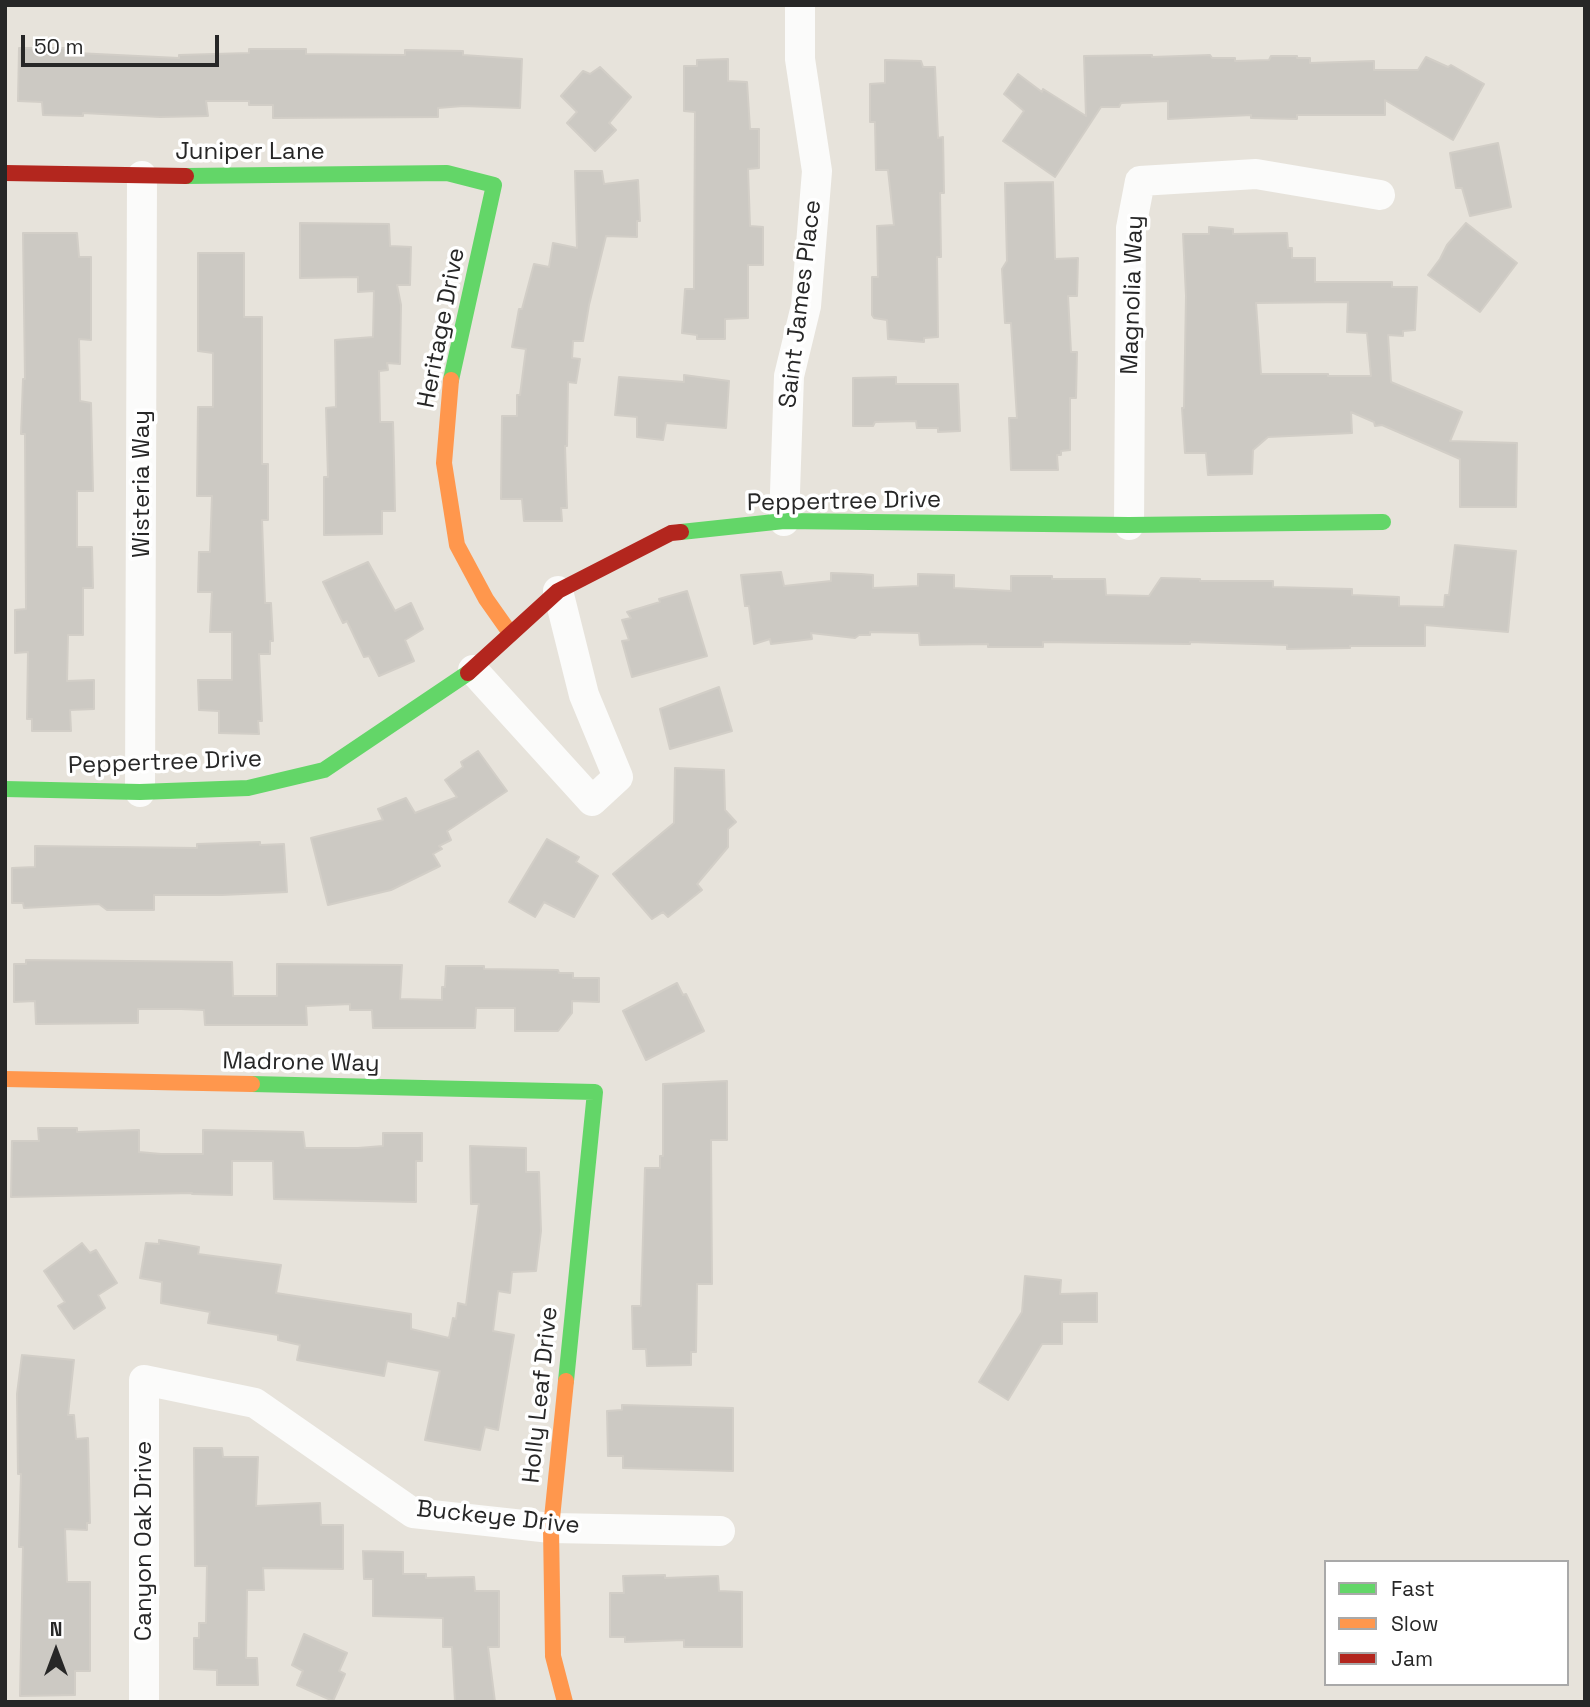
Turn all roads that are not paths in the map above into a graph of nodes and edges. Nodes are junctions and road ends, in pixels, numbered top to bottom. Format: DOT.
graph roads {
  1 [pos="800,5"];
  2 [pos="5,173"];
  3 [pos="142,176"];
  4 [pos="494,185"];
  5 [pos="1380,195"];
  6 [pos="784,521"];
  7 [pos="1383,522"];
  8 [pos="1129,525"];
  9 [pos="558,591"];
  10 [pos="510,633"];
  11 [pos="473,670"];
  12 [pos="5,789"];
  13 [pos="141,792"];
  14 [pos="5,1079"];
  15 [pos="595,1092"];
  16 [pos="144,1380"];
  17 [pos="551,1528"];
  18 [pos="720,1531"];
  19 [pos="144,1702"];
  20 [pos="565,1702"];
  1 -- 6 [label="street, Saint James Place"];
  2 -- 3 [label="street, Juniper Lane"];
  3 -- 4 [label="street, Juniper Lane"];
  3 -- 13 [label="street, Wisteria Way"];
  4 -- 10 [label="street, Heritage Drive"];
  5 -- 8 [label="street, Magnolia Way"];
  6 -- 8 [label="street, Peppertree Drive"];
  6 -- 9 [label="street, Peppertree Drive"];
  7 -- 8 [label="street, Peppertree Drive"];
  9 -- 10 [label="street, Peppertree Drive"];
  9 -- 11 [label="street"];
  10 -- 11 [label="street, Peppertree Drive"];
  11 -- 13 [label="street, Peppertree Drive"];
  12 -- 13 [label="street, Peppertree Drive"];
  14 -- 15 [label="street, Madrone Way"];
  15 -- 17 [label="street, Holly Leaf Drive"];
  16 -- 17 [label="street, Buckeye Drive"];
  16 -- 19 [label="street, Canyon Oak Drive"];
  17 -- 18 [label="street, Buckeye Drive"];
  17 -- 20 [label="street, Holly Leaf Drive"];
}
